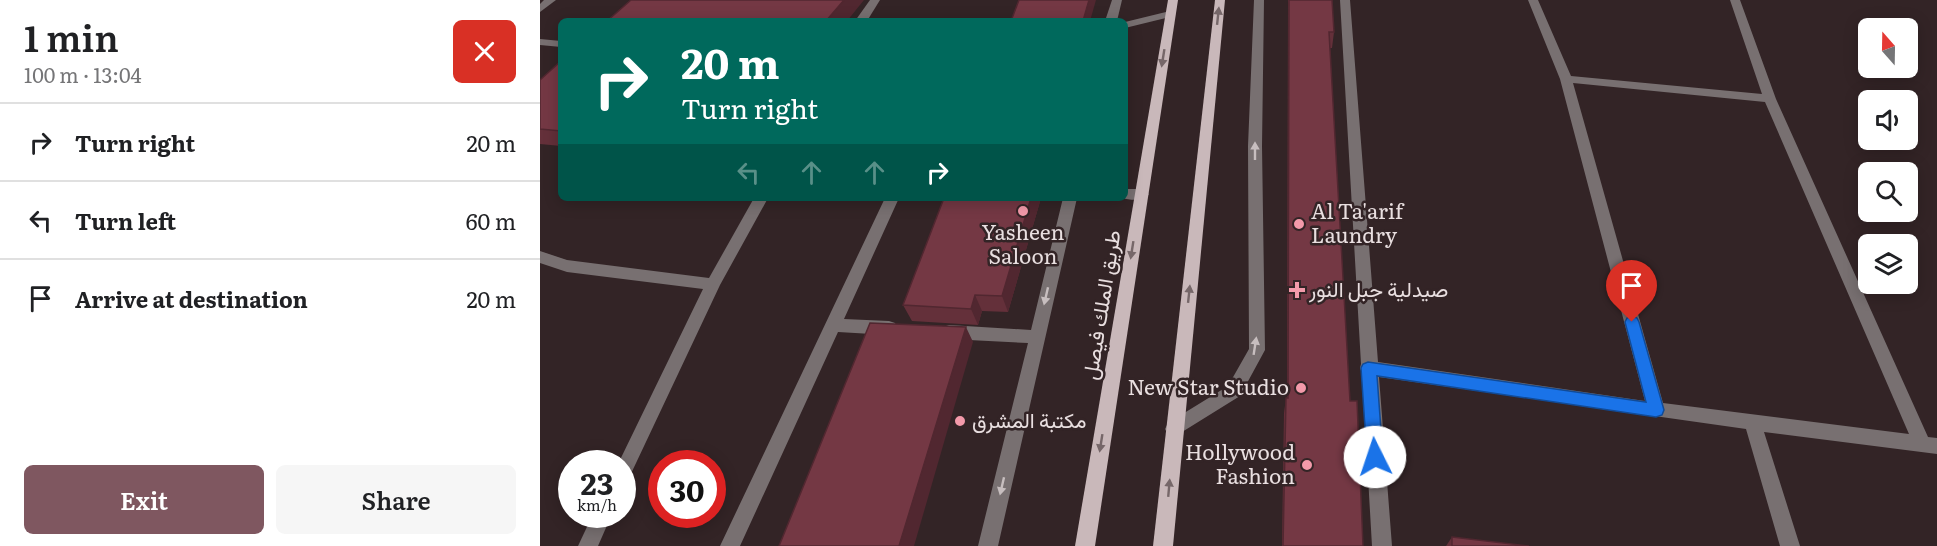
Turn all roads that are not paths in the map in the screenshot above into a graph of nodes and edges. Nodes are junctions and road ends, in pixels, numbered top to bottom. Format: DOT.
graph roads {
  1 [pos="551,0"];
  2 [pos="874,0"];
  3 [pos="1117,0"];
  4 [pos="1220,0"];
  5 [pos="1259,0"];
  6 [pos="1345,0"];
  7 [pos="1533,0"];
  8 [pos="1735,0"];
  9 [pos="1172,7"];
  10 [pos="540,9"];
  11 [pos="863,18"];
  12 [pos="1113,18"];
  13 [pos="1128,25"];
  14 [pos="540,42"];
  15 [pos="558,44"];
  16 [pos="1566,80"];
  17 [pos="1770,99"];
  18 [pos="1128,194"];
  19 [pos="1142,194"];
  20 [pos="759,201"];
  21 [pos="890,201"];
  22 [pos="1069,201"];
  23 [pos="540,257"];
  24 [pos="713,284"];
  25 [pos="832,325"];
  26 [pos="901,329"];
  27 [pos="935,331"];
  28 [pos="1037,337"];
  29 [pos="1368,368"];
  30 [pos="1656,410"];
  31 [pos="1753,423"];
  32 [pos="1174,429"];
  33 [pos="1930,445"];
  34 [pos="633,450"];
  35 [pos="596,528"];
  36 [pos="588,546"];
  37 [pos="730,546"];
  38 [pos="988,546"];
  39 [pos="1085,546"];
  40 [pos="1163,546"];
  41 [pos="1382,546"];
  42 [pos="1790,546"];
  1 -- 10 [label="street"];
  2 -- 11 [label="street"];
  3 -- 12 [label="street"];
  32 -- 4 [label="main road, one-way"];
  32 -- 5 [label="street, one-way"];
  6 -- 29 [label="street"];
  7 -- 16 [label="street"];
  8 -- 17 [label="street"];
  9 -- 13 [label="street"];
  9 -- 19 [label="main road, طريق الملك فيصل, one-way"];
  14 -- 15 [label="street"];
  16 -- 17 [label="street"];
  16 -- 30 [label="street"];
  17 -- 33 [label="street"];
  18 -- 19 [label="street"];
  19 -- 39 [label="main road, طريق الملك فيصل, one-way"];
  20 -- 24 [label="street"];
  21 -- 25 [label="street"];
  22 -- 28 [label="street, one-way"];
  23 -- 24 [label="street"];
  24 -- 34 [label="street"];
  25 -- 26 [label="street"];
  25 -- 37 [label="street"];
  27 -- 28 [label="street"];
  28 -- 38 [label="street, one-way"];
  29 -- 30 [label="street"];
  29 -- 41 [label="street"];
  30 -- 31 [label="street"];
  31 -- 33 [label="street"];
  31 -- 42 [label="street"];
  40 -- 32 [label="main road, one-way"];
  35 -- 36 [label="street"];
}
